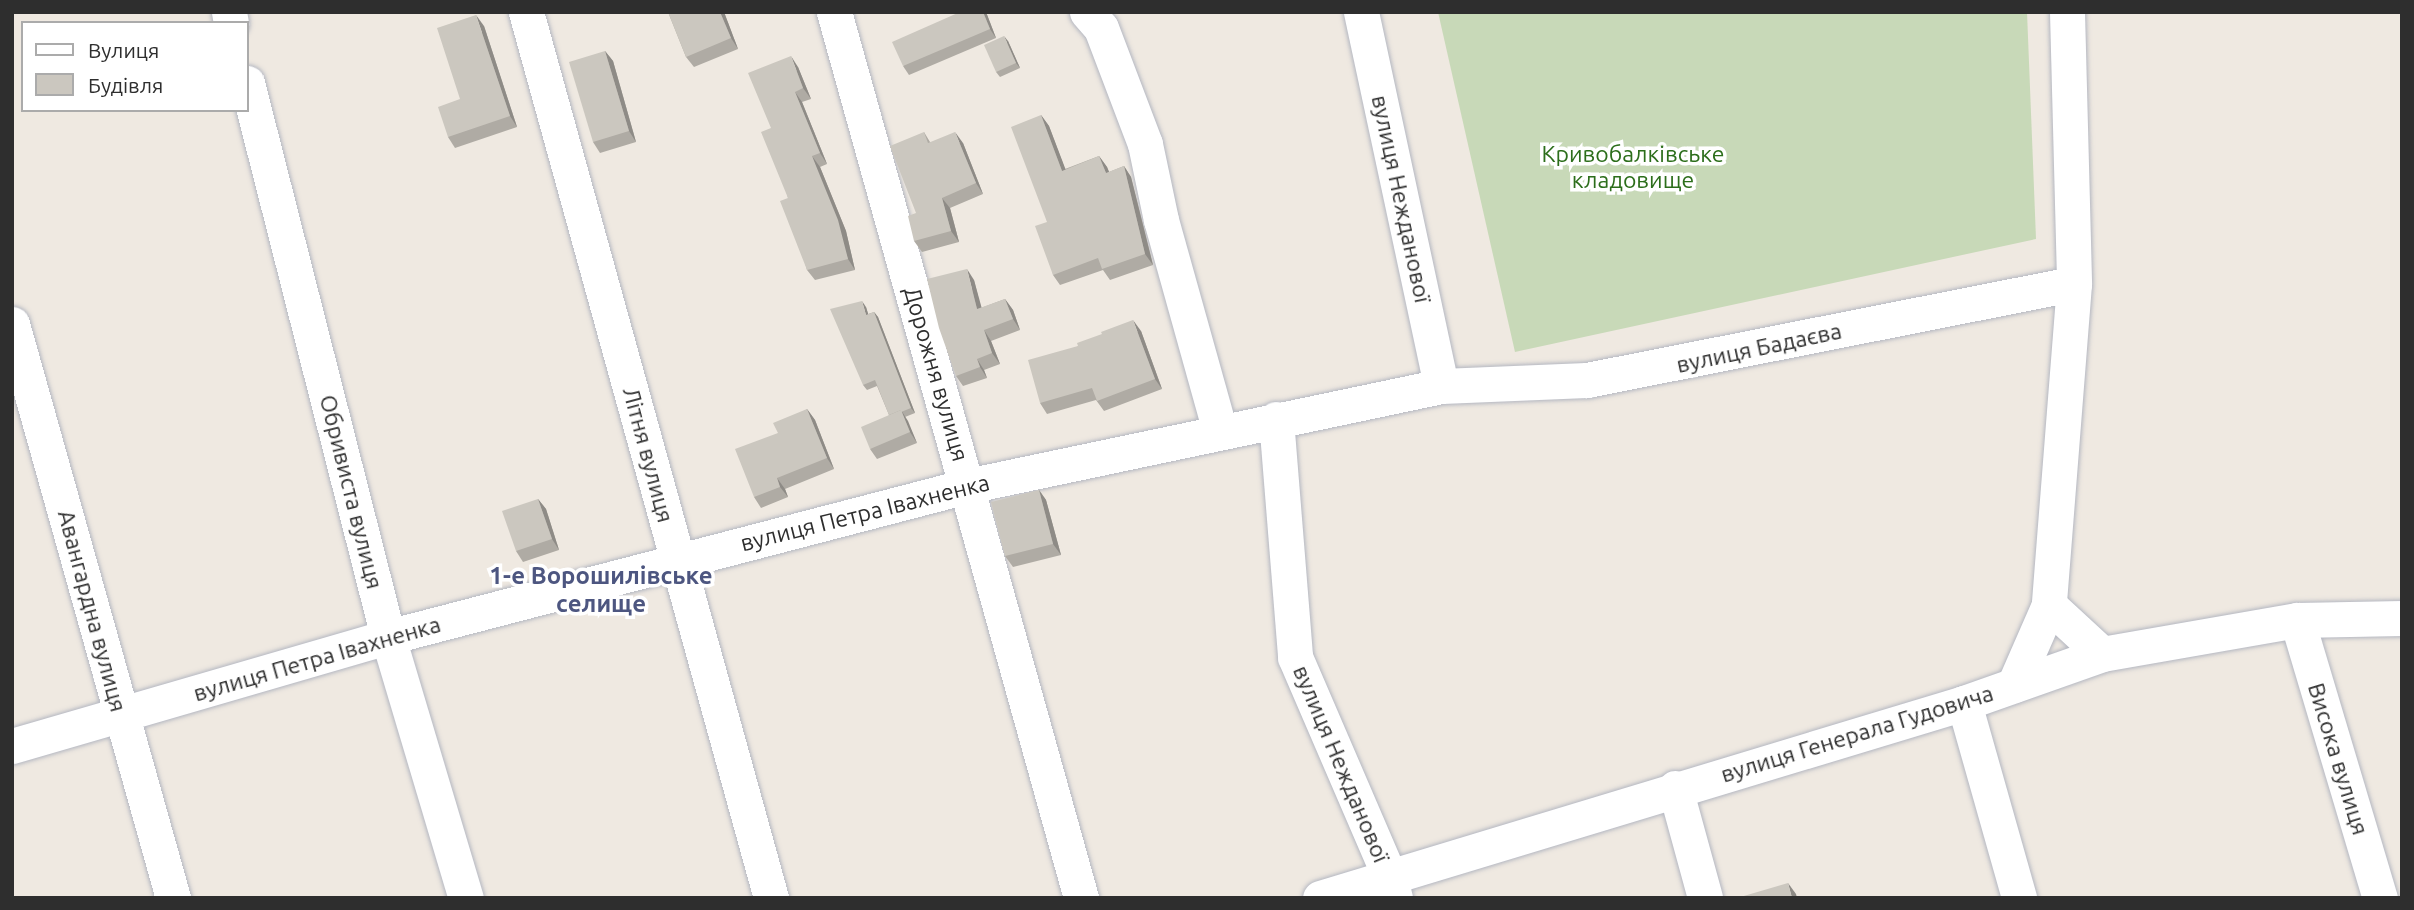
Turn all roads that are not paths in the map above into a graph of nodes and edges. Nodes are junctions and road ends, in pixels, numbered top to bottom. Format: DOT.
graph roads {
  1 [pos="526,12"];
  2 [pos="834,12"];
  3 [pos="1087,12"];
  4 [pos="1361,12"];
  5 [pos="2067,12"];
  6 [pos="248,87"];
  7 [pos="2074,284"];
  8 [pos="12,324"];
  9 [pos="1441,386"];
  10 [pos="1276,419"];
  11 [pos="1220,431"];
  12 [pos="967,486"];
  13 [pos="678,561"];
  14 [pos="2049,605"];
  15 [pos="2402,618"];
  16 [pos="2297,620"];
  17 [pos="388,637"];
  18 [pos="2102,654"];
  19 [pos="2014,685"];
  20 [pos="1964,703"];
  21 [pos="120,715"];
  22 [pos="12,746"];
  23 [pos="1675,788"];
  24 [pos="1393,888"];
  25 [pos="173,898"];
  26 [pos="466,898"];
  27 [pos="772,898"];
  28 [pos="1081,898"];
  29 [pos="1320,898"];
  30 [pos="1705,898"];
  31 [pos="2019,898"];
  32 [pos="2380,898"];
  1 -- 13 [label="street, Літня вулиця"];
  2 -- 12 [label="street, Дорожня вулиця"];
  3 -- 11 [label="street"];
  4 -- 9 [label="street, вулиця Нежданової"];
  5 -- 7 [label="street"];
  6 -- 17 [label="street, Обривиста вулиця"];
  7 -- 9 [label="street, вулиця Бадаєва"];
  7 -- 14 [label="street"];
  8 -- 21 [label="street, Авангардна вулиця"];
  9 -- 10 [label="street, вулиця Петра Івахненка"];
  10 -- 11 [label="street, вулиця Петра Івахненка"];
  10 -- 24 [label="street, вулиця Нежданової"];
  11 -- 12 [label="street, вулиця Петра Івахненка"];
  12 -- 13 [label="street, вулиця Петра Івахненка"];
  12 -- 28 [label="street, Дорожня вулиця"];
  13 -- 17 [label="street, вулиця Петра Івахненка"];
  13 -- 27 [label="street, Літня вулиця"];
  14 -- 18 [label="street"];
  14 -- 19 [label="street"];
  15 -- 16 [label="street, вулиця Генерала Гудовича"];
  16 -- 18 [label="street, вулиця Генерала Гудовича"];
  16 -- 32 [label="street, Висока вулиця"];
  17 -- 21 [label="street, вулиця Петра Івахненка"];
  17 -- 26 [label="street, Обривиста вулиця"];
  18 -- 19 [label="street, вулиця Генерала Гудовича"];
  19 -- 20 [label="street, вулиця Генерала Гудовича"];
  20 -- 23 [label="street, вулиця Генерала Гудовича"];
  20 -- 31 [label="street"];
  21 -- 22 [label="street, вулиця Петра Івахненка"];
  21 -- 25 [label="street, Авангардна вулиця"];
  23 -- 24 [label="street, вулиця Генерала Гудовича"];
  23 -- 30 [label="street"];
  24 -- 29 [label="street, вулиця Генерала Гудовича"];
}
